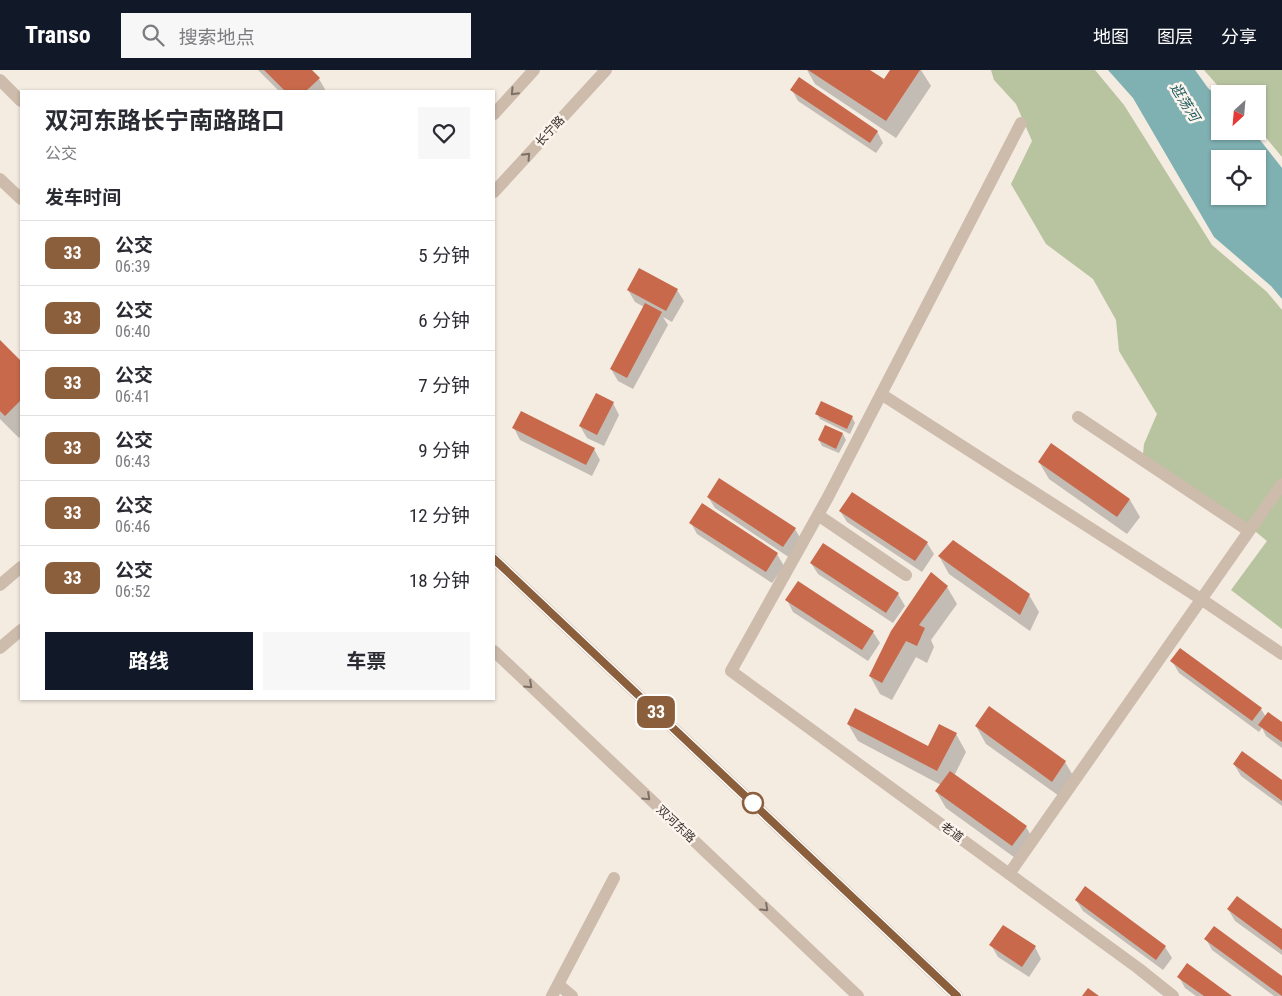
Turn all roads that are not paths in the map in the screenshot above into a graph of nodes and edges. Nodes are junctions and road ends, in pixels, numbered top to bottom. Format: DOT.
graph roads {
  1 [pos="534,70"];
  2 [pos="606,70"];
  3 [pos="0,80"];
  4 [pos="20,100"];
  5 [pos="495,113"];
  6 [pos="1021,123"];
  7 [pos="0,178"];
  8 [pos="495,191"];
  9 [pos="20,198"];
  10 [pos="881,394"];
  11 [pos="1078,417"];
  12 [pos="1282,484"];
  13 [pos="818,515"];
  14 [pos="1249,531"];
  15 [pos="495,560"];
  16 [pos="20,568"];
  17 [pos="906,575"];
  18 [pos="0,585"];
  19 [pos="1201,599"];
  20 [pos="20,631"];
  21 [pos="0,648"];
  22 [pos="495,652"];
  23 [pos="1282,654"];
  24 [pos="1009,874"];
  25 [pos="614,878"];
  26 [pos="556,991"];
  27 [pos="572,996"];
  28 [pos="858,996"];
  29 [pos="957,996"];
  30 [pos="1172,996"];
  1 -- 5 [label="street, one-way"];
  8 -- 2 [label="street, 长宁路, one-way"];
  3 -- 4 [label="street"];
  6 -- 10 [label="street"];
  7 -- 9 [label="street"];
  10 -- 13 [label="street"];
  10 -- 19 [label="street"];
  11 -- 14 [label="street"];
  12 -- 14 [label="street"];
  13 -- 17 [label="street"];
  13 -- 24 [label="street, 老道"];
  14 -- 19 [label="street"];
  15 -- 29 [label="street"];
  16 -- 18 [label="street"];
  19 -- 23 [label="street"];
  19 -- 24 [label="street"];
  20 -- 21 [label="street"];
  22 -- 28 [label="street, 双河东路, one-way"];
  24 -- 30 [label="street, 老道"];
  25 -- 26 [label="street"];
  26 -- 27 [label="street"];
}
